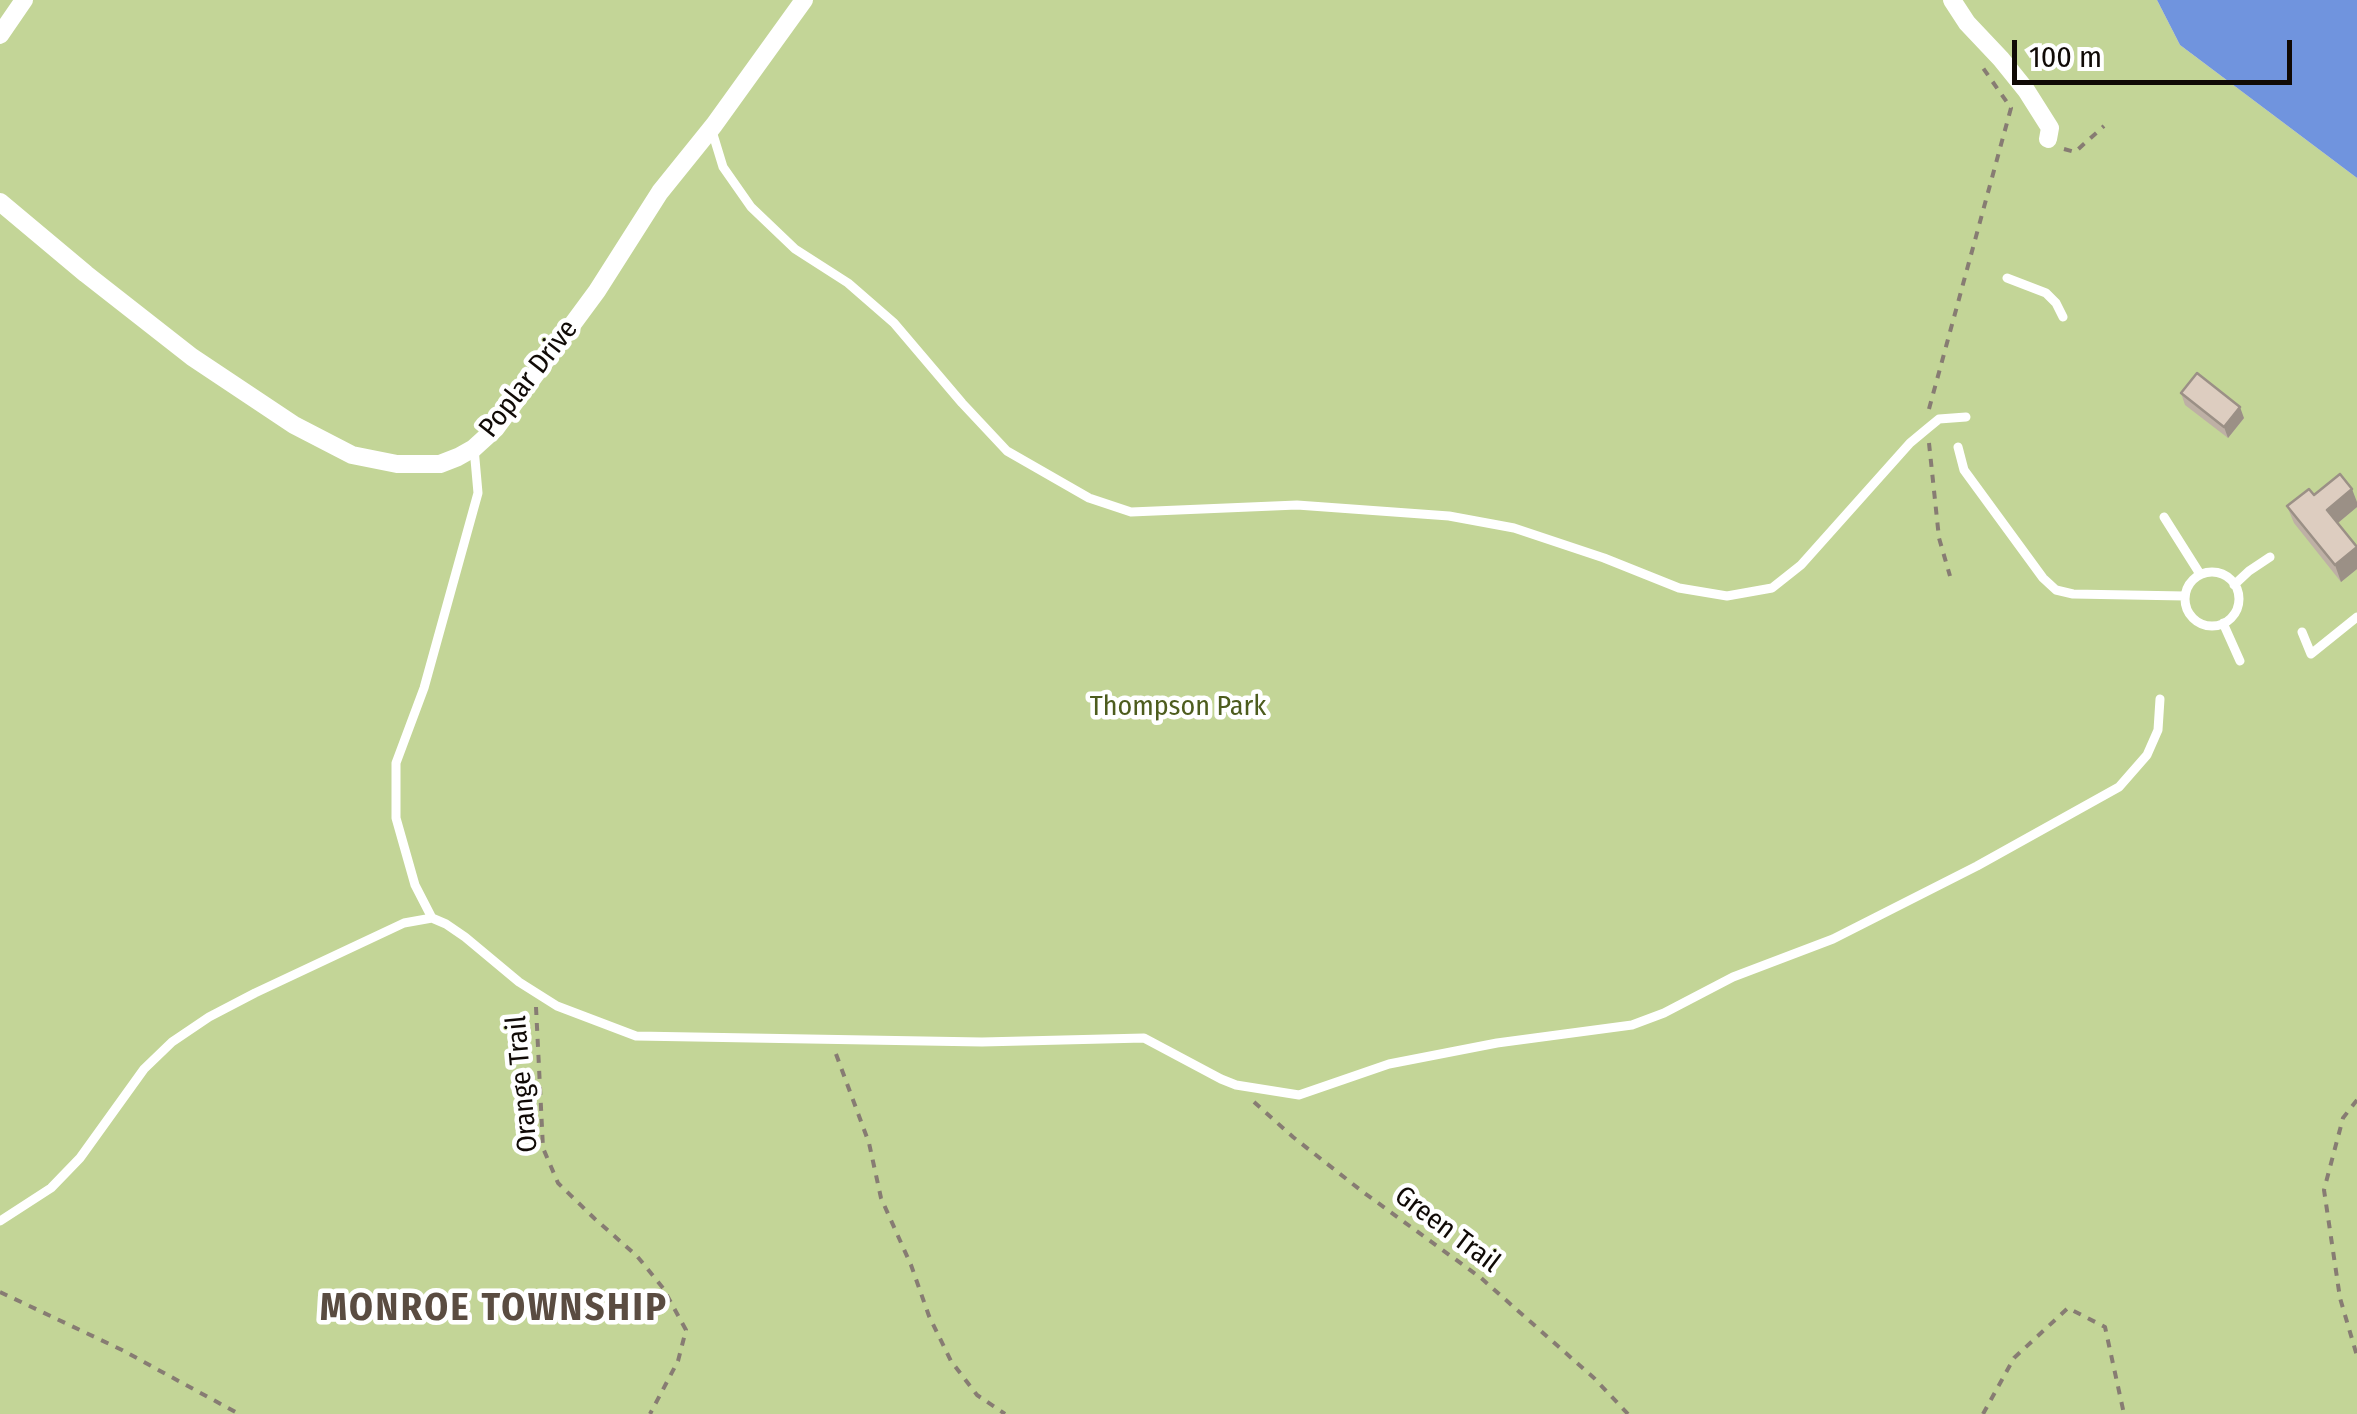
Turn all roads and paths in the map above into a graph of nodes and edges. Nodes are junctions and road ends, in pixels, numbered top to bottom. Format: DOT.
graph roads {
  1 [pos="24,0"];
  2 [pos="804,0"];
  3 [pos="1952,0"];
  4 [pos="0,35"];
  5 [pos="1982,67"];
  6 [pos="2104,126"];
  7 [pos="711,129"];
  8 [pos="2054,143"];
  9 [pos="0,202"];
  10 [pos="2007,278"];
  11 [pos="2063,317"];
  12 [pos="1966,416"];
  13 [pos="1928,428"];
  14 [pos="1958,446"];
  15 [pos="474,448"];
  16 [pos="2164,517"];
  17 [pos="2270,557"];
  18 [pos="2200,574"];
  19 [pos="1950,576"];
  20 [pos="2234,585"];
  21 [pos="2185,596"];
  22 [pos="2357,617"];
  23 [pos="2223,623"];
  24 [pos="2302,632"];
  25 [pos="2240,661"];
  26 [pos="2160,699"];
  27 [pos="432,918"];
  28 [pos="536,992"];
  29 [pos="831,1039"];
  30 [pos="1236,1085"];
  31 [pos="2357,1100"];
  32 [pos="0,1221"];
  33 [pos="0,1292"];
  34 [pos="2357,1356"];
  35 [pos="239,1414"];
  36 [pos="650,1414"];
  37 [pos="1004,1414"];
  38 [pos="1628,1414"];
  39 [pos="1984,1414"];
  40 [pos="2124,1414"];
  1 -- 4 [label="street"];
  2 -- 7 [label="street, Poplar Drive"];
  3 -- 8 [label="street"];
  5 -- 13 [label="path"];
  6 -- 8 [label="path"];
  7 -- 13 [label="lane"];
  7 -- 15 [label="street, Poplar Drive"];
  9 -- 15 [label="street, Poplar Drive"];
  10 -- 11 [label="lane"];
  12 -- 13 [label="lane"];
  13 -- 19 [label="path"];
  14 -- 21 [label="lane"];
  15 -- 27 [label="lane"];
  16 -- 18 [label="lane"];
  17 -- 20 [label="lane"];
  18 -- 20 [label="lane"];
  18 -- 21 [label="lane"];
  20 -- 23 [label="lane"];
  21 -- 23 [label="lane"];
  22 -- 24 [label="lane"];
  23 -- 25 [label="lane"];
  26 -- 30 [label="lane"];
  27 -- 28 [label="lane"];
  27 -- 32 [label="lane"];
  28 -- 29 [label="lane"];
  28 -- 36 [label="path, Orange Trail"];
  29 -- 30 [label="lane"];
  29 -- 37 [label="path"];
  30 -- 38 [label="path, Green Trail"];
  31 -- 34 [label="path"];
  33 -- 35 [label="path"];
  39 -- 40 [label="path"];
}
